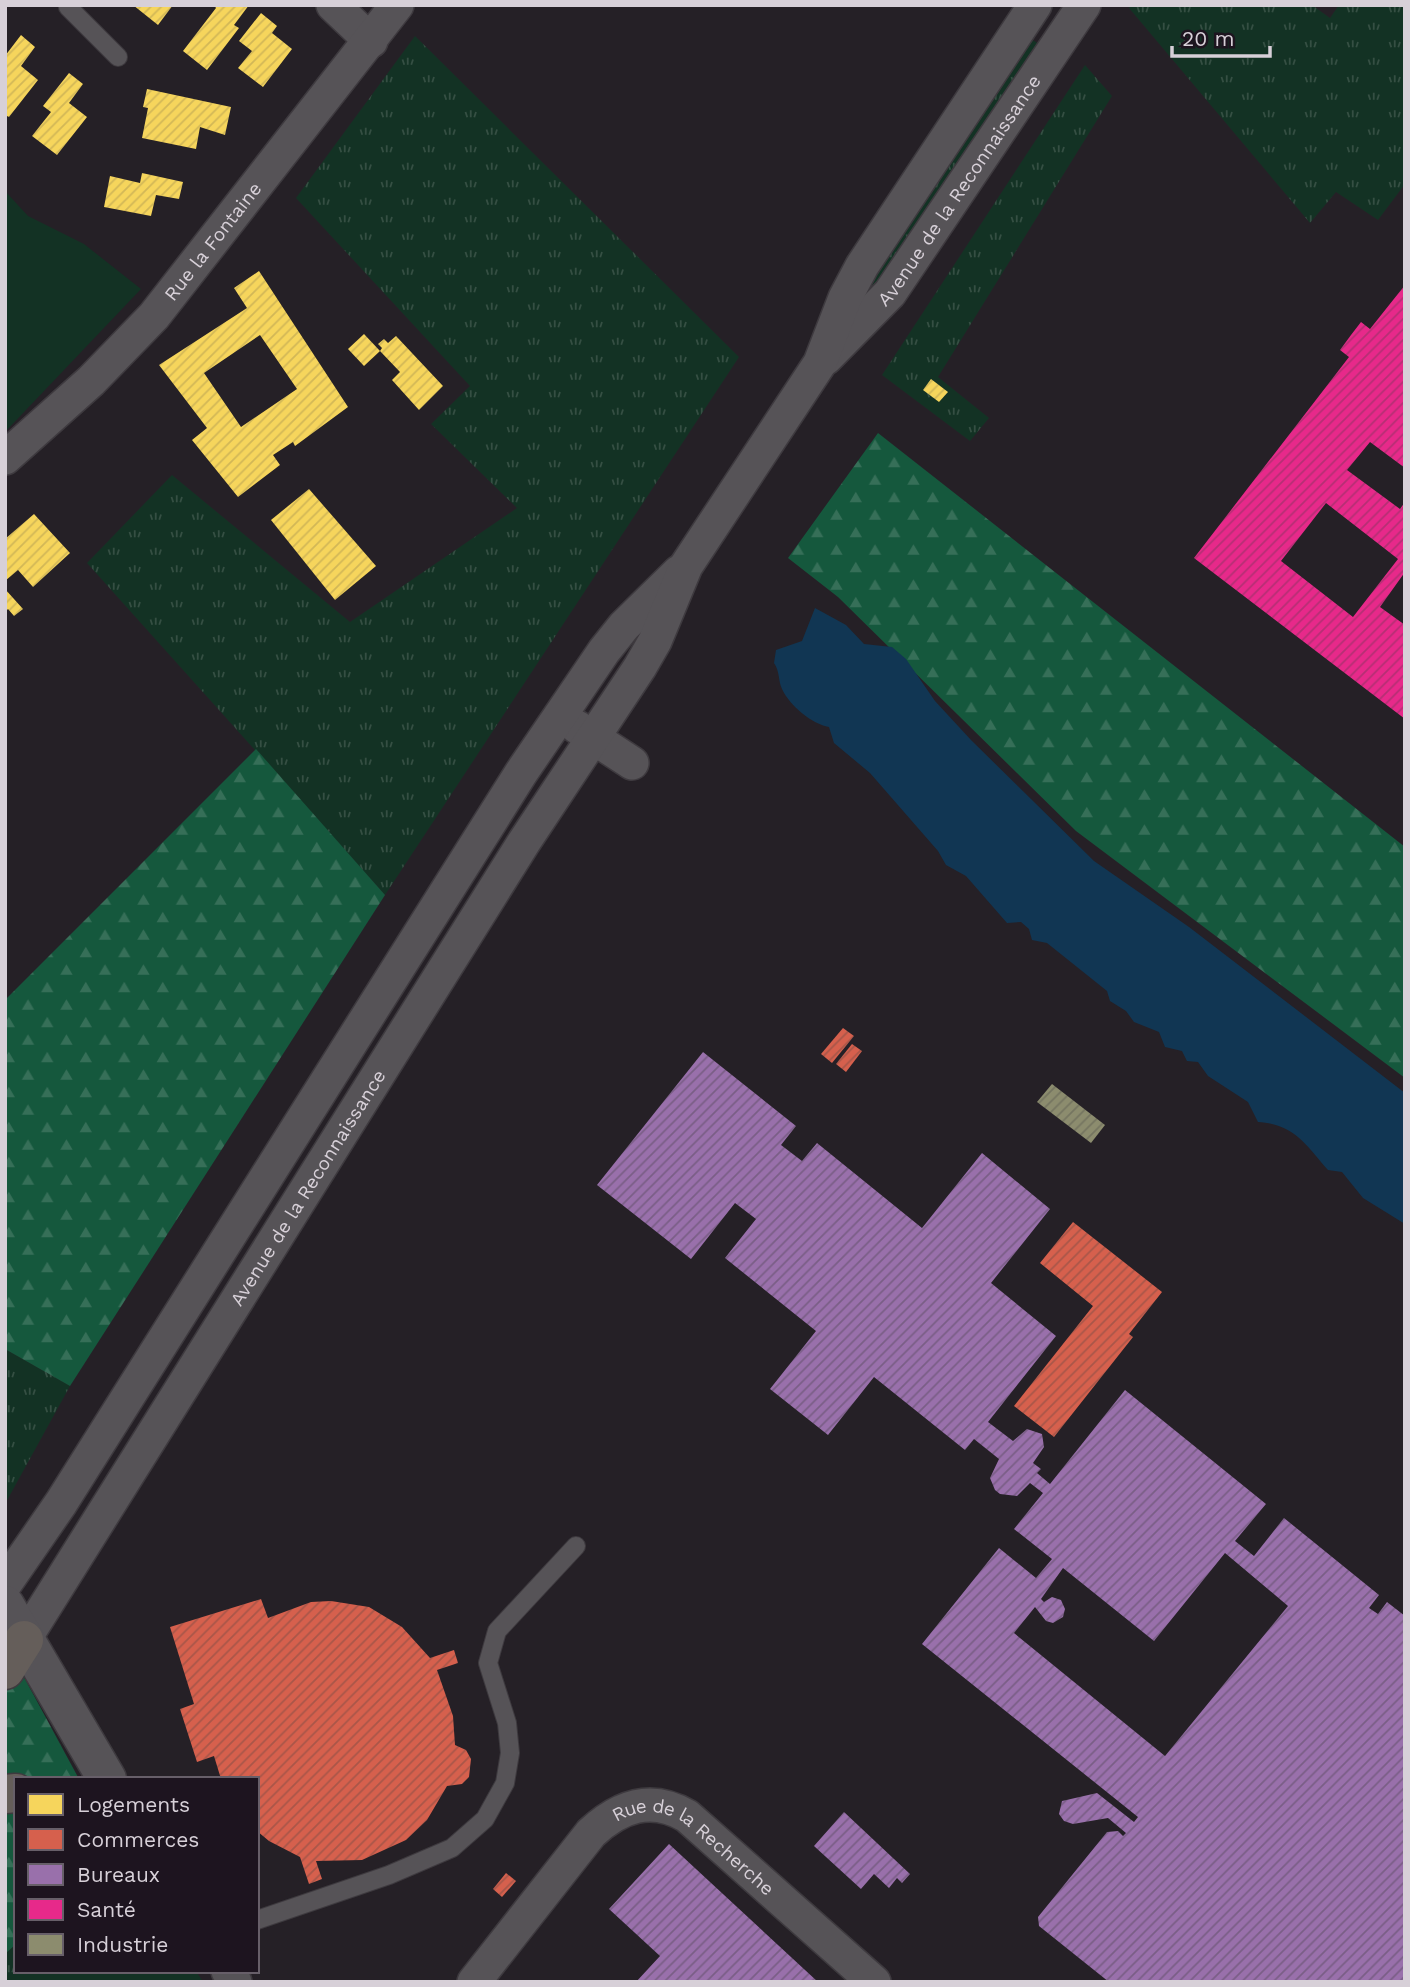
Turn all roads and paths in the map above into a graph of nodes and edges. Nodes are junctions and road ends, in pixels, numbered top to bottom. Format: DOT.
graph roads {
  1 [pos="333,5"];
  2 [pos="397,5"];
  3 [pos="1035,5"];
  4 [pos="1084,5"];
  5 [pos="67,6"];
  6 [pos="371,41"];
  7 [pos="118,57"];
  8 [pos="820,363"];
  9 [pos="5,458"];
  10 [pos="686,566"];
  11 [pos="560,716"];
  12 [pos="593,738"];
  13 [pos="632,763"];
  14 [pos="576,1546"];
  15 [pos="5,1584"];
  16 [pos="5,1605"];
  17 [pos="15,1655"];
  18 [pos="106,1777"];
  19 [pos="259,1919"];
  20 [pos="474,1982"];
  21 [pos="874,1982"];
  1 -- 6 [label="street"];
  2 -- 6 [label="street, Rue la Fontaine"];
  3 -- 8 [label="street, Avenue de la Reconnaissance"];
  4 -- 8 [label="street, Avenue de la Reconnaissance"];
  5 -- 7 [label="lane"];
  6 -- 9 [label="street, Rue la Fontaine"];
  8 -- 10 [label="street, Avenue de la Reconnaissance"];
  10 -- 11 [label="street, Avenue de la Reconnaissance"];
  10 -- 12 [label="street, Avenue de la Reconnaissance"];
  11 -- 12 [label="street"];
  11 -- 15 [label="street, Avenue de la Reconnaissance"];
  12 -- 13 [label="street"];
  12 -- 17 [label="street, Avenue de la Reconnaissance"];
  14 -- 19 [label="lane"];
  16 -- 17 [label="street"];
  17 -- 18 [label="street"];
  20 -- 21 [label="street, Rue de la Recherche"];
}
